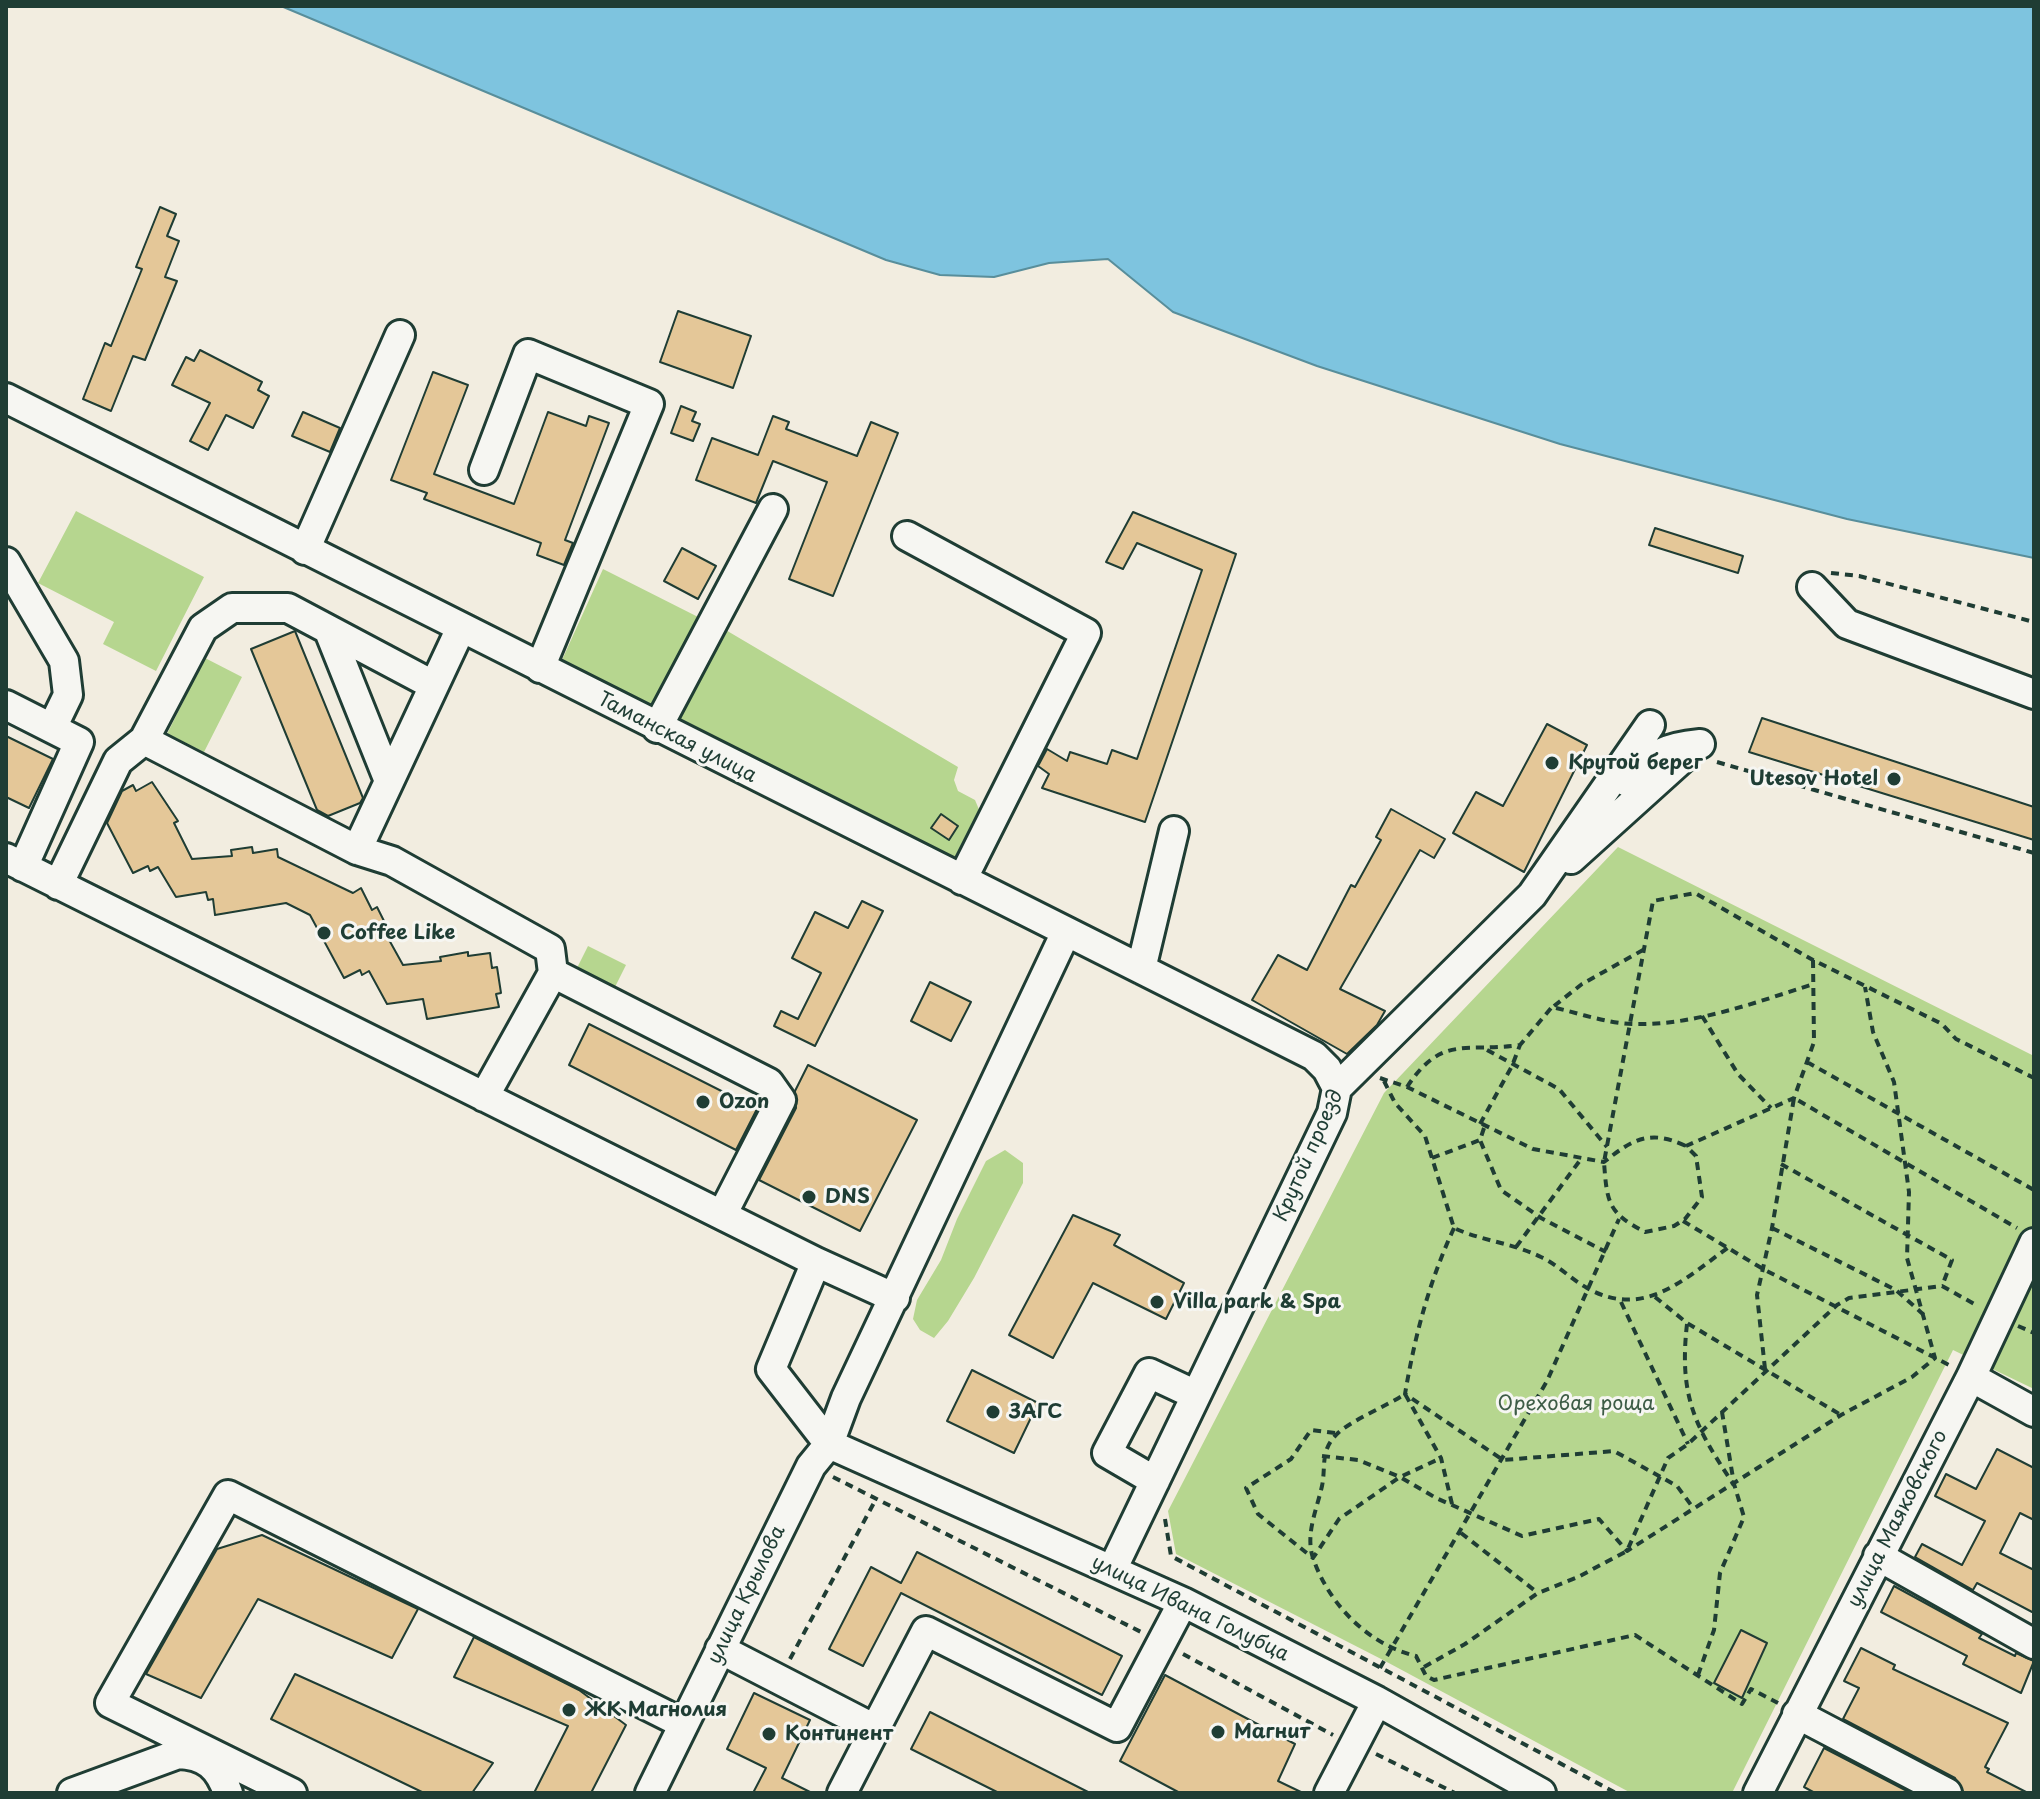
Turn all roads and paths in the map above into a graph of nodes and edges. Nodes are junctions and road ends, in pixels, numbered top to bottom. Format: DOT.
graph roads {
  1 [pos="400,335"];
  2 [pos="6,398"];
  3 [pos="484,470"];
  4 [pos="773,509"];
  5 [pos="907,536"];
  6 [pos="305,550"];
  7 [pos="6,562"];
  8 [pos="1812,587"];
  9 [pos="2034,622"];
  10 [pos="461,628"];
  11 [pos="329,631"];
  12 [pos="540,668"];
  13 [pos="433,685"];
  14 [pos="2034,694"];
  15 [pos="6,705"];
  16 [pos="1650,725"];
  17 [pos="52,728"];
  18 [pos="657,728"];
  19 [pos="144,740"];
  20 [pos="1698,755"];
  21 [pos="389,781"];
  22 [pos="1174,831"];
  23 [pos="357,850"];
  24 [pos="2034,853"];
  25 [pos="15,863"];
  26 [pos="962,880"];
  27 [pos="58,885"];
  28 [pos="1532,895"];
  29 [pos="1066,932"];
  30 [pos="1643,950"];
  31 [pos="1813,960"];
  32 [pos="1141,969"];
  33 [pos="553,973"];
  34 [pos="1814,984"];
  35 [pos="1865,987"];
  36 [pos="1552,1007"];
  37 [pos="1702,1016"];
  38 [pos="1629,1024"];
  39 [pos="1520,1045"];
  40 [pos="1487,1050"];
  41 [pos="1807,1062"];
  42 [pos="1385,1065"];
  43 [pos="1512,1066"];
  44 [pos="2034,1078"];
  45 [pos="1382,1079"];
  46 [pos="1407,1087"];
  47 [pos="1337,1088"];
  48 [pos="484,1097"];
  49 [pos="1794,1098"];
  50 [pos="1771,1108"];
  51 [pos="1898,1111"];
  52 [pos="1482,1127"];
  53 [pos="1480,1140"];
  54 [pos="1686,1146"];
  55 [pos="1607,1147"];
  56 [pos="1432,1158"];
  57 [pos="1581,1159"];
  58 [pos="1604,1162"];
  59 [pos="1781,1164"];
  60 [pos="1906,1165"];
  61 [pos="2034,1190"];
  62 [pos="722,1215"];
  63 [pos="1541,1218"];
  64 [pos="1619,1219"];
  65 [pos="1683,1221"];
  66 [pos="1454,1228"];
  67 [pos="1772,1228"];
  68 [pos="1908,1236"];
  69 [pos="2030,1238"];
  70 [pos="1729,1247"];
  71 [pos="1515,1248"];
  72 [pos="1607,1252"];
  73 [pos="816,1262"];
  74 [pos="1763,1269"];
  75 [pos="1942,1286"];
  76 [pos="1918,1288"];
  77 [pos="1588,1289"];
  78 [pos="1896,1290"];
  79 [pos="1655,1297"];
  80 [pos="895,1298"];
  81 [pos="1621,1302"];
  82 [pos="1837,1305"];
  83 [pos="1925,1316"];
  84 [pos="1999,1317"];
  85 [pos="1687,1323"];
  86 [pos="2034,1333"];
  87 [pos="1935,1358"];
  88 [pos="1765,1369"];
  89 [pos="1962,1372"];
  90 [pos="1405,1394"];
  91 [pos="1196,1395"];
  92 [pos="1722,1411"];
  93 [pos="2034,1412"];
  94 [pos="1841,1415"];
  95 [pos="1699,1433"];
  96 [pos="1337,1434"];
  97 [pos="829,1444"];
  98 [pos="1688,1444"];
  99 [pos="1322,1456"];
  100 [pos="1441,1458"];
  101 [pos="1503,1460"];
  102 [pos="1660,1474"];
  103 [pos="1400,1477"];
  104 [pos="1155,1481"];
  105 [pos="1734,1484"];
  106 [pos="825,1490"];
  107 [pos="876,1499"];
  108 [pos="1452,1504"];
  109 [pos="1694,1509"];
  110 [pos="1471,1514"];
  111 [pos="1164,1518"];
  112 [pos="1460,1532"];
  113 [pos="1627,1551"];
  114 [pos="1878,1556"];
  115 [pos="1313,1558"];
  116 [pos="1112,1570"];
  117 [pos="1538,1593"];
  118 [pos="1183,1602"];
  119 [pos="1162,1642"];
  120 [pos="2034,1644"];
  121 [pos="720,1649"];
  122 [pos="1391,1650"];
  123 [pos="1424,1667"];
  124 [pos="1380,1668"];
  125 [pos="1698,1675"];
  126 [pos="779,1679"];
  127 [pos="1369,1698"];
  128 [pos="1790,1710"];
  129 [pos="684,1724"];
  130 [pos="875,1729"];
  131 [pos="1346,1740"];
  132 [pos="107,1787"];
  133 [pos="72,1793"];
  134 [pos="228,1793"];
  135 [pos="292,1793"];
  136 [pos="650,1793"];
  137 [pos="842,1793"];
  138 [pos="1329,1793"];
  139 [pos="1455,1793"];
  140 [pos="1541,1793"];
  141 [pos="1616,1793"];
  142 [pos="1758,1793"];
  143 [pos="1947,1793"];
  1 -- 6 [label="street"];
  2 -- 6 [label="street, Таманская улица"];
  3 -- 12 [label="street"];
  4 -- 18 [label="street"];
  5 -- 26 [label="street"];
  6 -- 10 [label="street, Таманская улица"];
  7 -- 17 [label="street"];
  8 -- 9 [label="path"];
  8 -- 14 [label="street"];
  10 -- 12 [label="street, Таманская улица"];
  10 -- 13 [label="street"];
  11 -- 13 [label="street"];
  11 -- 19 [label="street"];
  11 -- 21 [label="street"];
  12 -- 18 [label="street, Таманская улица"];
  13 -- 21 [label="street"];
  15 -- 17 [label="street"];
  16 -- 28 [label="street, Крутой проезд"];
  17 -- 25 [label="street"];
  18 -- 26 [label="street, Таманская улица"];
  19 -- 23 [label="street"];
  19 -- 27 [label="street"];
  20 -- 24 [label="path"];
  20 -- 28 [label="street"];
  21 -- 23 [label="street"];
  22 -- 32 [label="street"];
  23 -- 33 [label="street"];
  25 -- 27 [label="street"];
  26 -- 29 [label="street, Таманская улица"];
  27 -- 48 [label="street"];
  28 -- 47 [label="street, Крутой проезд"];
  29 -- 32 [label="street, Таманская улица"];
  29 -- 80 [label="street, улица Крылова"];
  30 -- 31 [label="path"];
  30 -- 36 [label="path"];
  30 -- 38 [label="path"];
  31 -- 34 [label="path"];
  31 -- 35 [label="path"];
  32 -- 47 [label="street, Таманская улица"];
  33 -- 48 [label="street"];
  33 -- 62 [label="street"];
  34 -- 37 [label="path"];
  34 -- 41 [label="path"];
  35 -- 44 [label="path"];
  35 -- 51 [label="path"];
  36 -- 38 [label="path"];
  36 -- 39 [label="path"];
  37 -- 38 [label="path"];
  37 -- 50 [label="path"];
  38 -- 55 [label="path"];
  39 -- 40 [label="path"];
  39 -- 43 [label="path"];
  40 -- 43 [label="path"];
  40 -- 46 [label="path"];
  41 -- 49 [label="path"];
  41 -- 51 [label="path"];
  42 -- 45 [label="path"];
  43 -- 52 [label="path"];
  43 -- 55 [label="path"];
  45 -- 46 [label="path"];
  45 -- 56 [label="path"];
  46 -- 52 [label="path"];
  47 -- 91 [label="street, Крутой проезд"];
  48 -- 62 [label="street"];
  49 -- 50 [label="path"];
  49 -- 59 [label="path"];
  49 -- 60 [label="path"];
  50 -- 54 [label="path"];
  51 -- 60 [label="path"];
  51 -- 61 [label="path"];
  52 -- 53 [label="path"];
  52 -- 57 [label="path"];
  53 -- 56 [label="path"];
  53 -- 63 [label="path"];
  54 -- 58 [label="path"];
  54 -- 65 [label="path"];
  55 -- 58 [label="path"];
  56 -- 66 [label="path"];
  57 -- 58 [label="path"];
  57 -- 63 [label="path"];
  58 -- 64 [label="path"];
  59 -- 67 [label="path"];
  59 -- 68 [label="path"];
  60 -- 68 [label="path"];
  60 -- 69 [label="path"];
  62 -- 73 [label="street"];
  63 -- 71 [label="path"];
  63 -- 72 [label="path"];
  64 -- 65 [label="path"];
  64 -- 72 [label="path"];
  65 -- 70 [label="path"];
  66 -- 71 [label="path"];
  66 -- 90 [label="path"];
  67 -- 74 [label="path"];
  67 -- 78 [label="path"];
  68 -- 75 [label="path"];
  68 -- 76 [label="path"];
  69 -- 84 [label="street, улица Маяковского"];
  70 -- 74 [label="path"];
  70 -- 79 [label="path"];
  71 -- 77 [label="path"];
  72 -- 77 [label="path"];
  73 -- 80 [label="street"];
  73 -- 97 [label="street"];
  74 -- 82 [label="path"];
  74 -- 88 [label="path"];
  75 -- 76 [label="path"];
  75 -- 84 [label="path"];
  76 -- 78 [label="path"];
  76 -- 83 [label="path"];
  77 -- 81 [label="path"];
  77 -- 101 [label="path"];
  78 -- 82 [label="path"];
  78 -- 83 [label="path"];
  79 -- 81 [label="path"];
  79 -- 85 [label="path"];
  80 -- 97 [label="street, улица Крылова"];
  81 -- 98 [label="path"];
  82 -- 87 [label="path"];
  82 -- 88 [label="path"];
  83 -- 87 [label="path"];
  84 -- 86 [label="path"];
  84 -- 89 [label="street, улица Маяковского"];
  85 -- 88 [label="path"];
  85 -- 95 [label="path"];
  87 -- 89 [label="path"];
  87 -- 94 [label="path"];
  88 -- 92 [label="path"];
  88 -- 94 [label="path"];
  89 -- 93 [label="street"];
  89 -- 114 [label="street, улица Маяковского"];
  90 -- 96 [label="path"];
  90 -- 100 [label="path"];
  90 -- 101 [label="path"];
  91 -- 104 [label="street, Крутой проезд"];
  91 -- 104 [label="street"];
  92 -- 95 [label="path"];
  92 -- 105 [label="path"];
  94 -- 105 [label="path"];
  95 -- 98 [label="path"];
  95 -- 105 [label="path"];
  96 -- 99 [label="path"];
  96 -- 115 [label="path"];
  97 -- 116 [label="street, улица Ивана Голубца"];
  97 -- 121 [label="street, улица Крылова"];
  98 -- 102 [label="path"];
  99 -- 103 [label="path"];
  99 -- 115 [label="path"];
  100 -- 103 [label="path"];
  100 -- 108 [label="path"];
  101 -- 102 [label="path"];
  101 -- 110 [label="path"];
  102 -- 109 [label="path"];
  102 -- 113 [label="path"];
  103 -- 108 [label="path"];
  103 -- 115 [label="path"];
  104 -- 116 [label="street, Крутой проезд"];
  105 -- 109 [label="path"];
  105 -- 125 [label="path"];
  106 -- 107 [label="path"];
  107 -- 119 [label="path"];
  107 -- 126 [label="path"];
  108 -- 110 [label="path"];
  109 -- 113 [label="path"];
  110 -- 112 [label="path"];
  110 -- 113 [label="path"];
  111 -- 124 [label="path"];
  112 -- 117 [label="path"];
  112 -- 122 [label="path"];
  113 -- 117 [label="path"];
  114 -- 120 [label="street"];
  114 -- 128 [label="street, улица Маяковского"];
  115 -- 122 [label="path"];
  116 -- 118 [label="street, улица Ивана Голубца"];
  117 -- 123 [label="path"];
  118 -- 119 [label="street"];
  118 -- 127 [label="street, улица Ивана Голубца"];
  119 -- 130 [label="street"];
  119 -- 131 [label="path"];
  121 -- 126 [label="street"];
  121 -- 129 [label="street, улица Крылова"];
  122 -- 123 [label="path"];
  122 -- 124 [label="path"];
  123 -- 125 [label="path"];
  124 -- 127 [label="path"];
  124 -- 141 [label="path"];
  125 -- 128 [label="path"];
  126 -- 130 [label="street"];
  127 -- 131 [label="street"];
  127 -- 140 [label="street, улица Ивана Голубца"];
  128 -- 142 [label="street, улица Маяковского"];
  128 -- 143 [label="street"];
  129 -- 135 [label="street"];
  129 -- 136 [label="street, улица Крылова"];
  130 -- 137 [label="street"];
  131 -- 138 [label="street"];
  131 -- 139 [label="path"];
  132 -- 133 [label="street"];
  132 -- 134 [label="street"];
}
